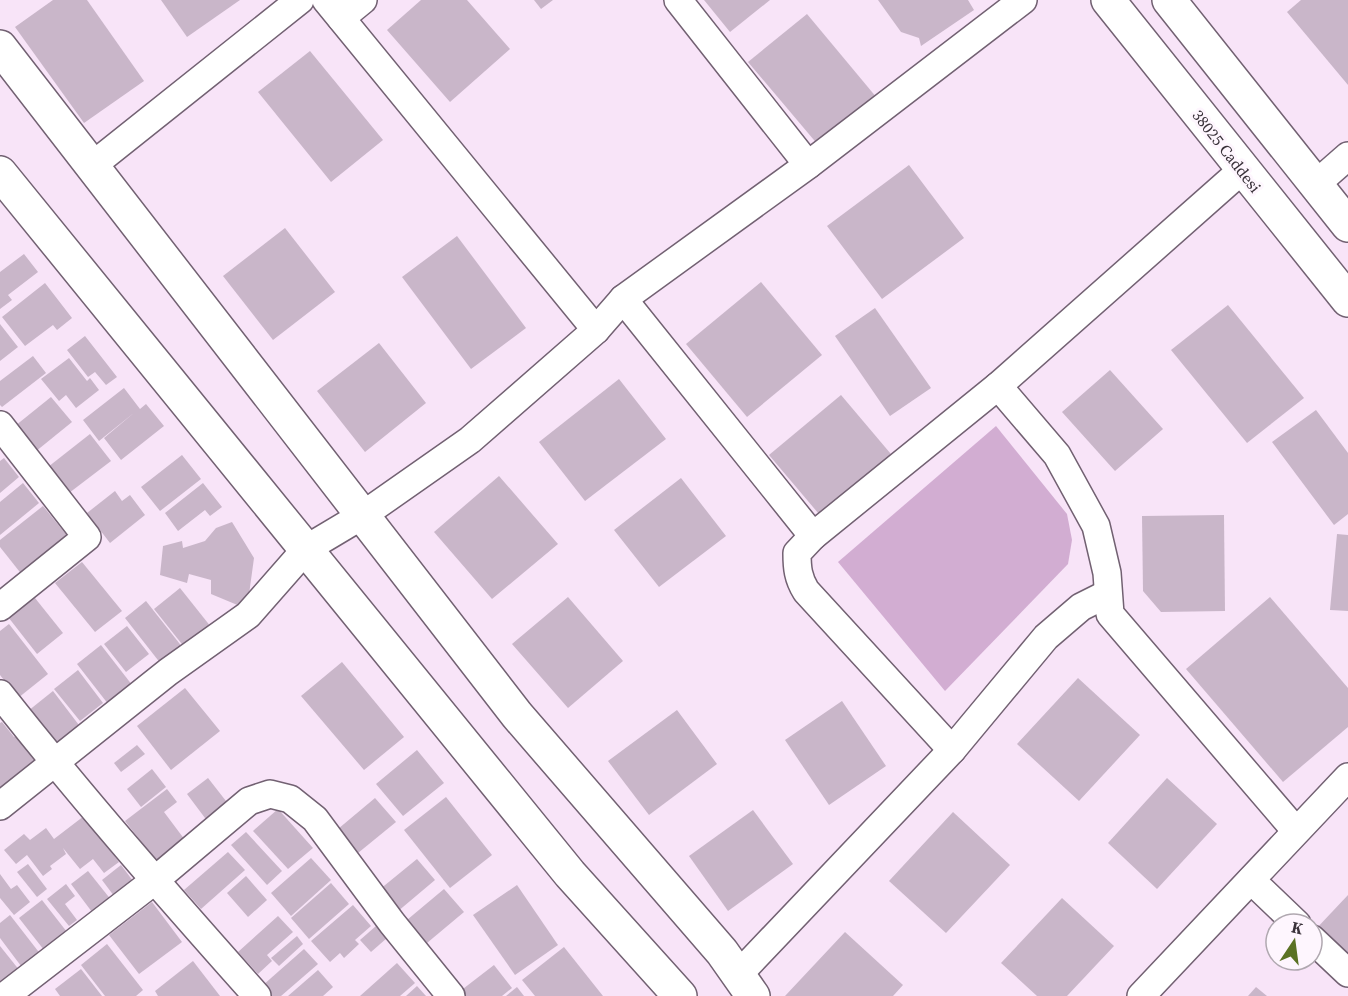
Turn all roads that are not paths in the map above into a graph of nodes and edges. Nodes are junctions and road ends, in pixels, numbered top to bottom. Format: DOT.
graph roads {
  1 [pos="300,0"];
  2 [pos="363,0"];
  3 [pos="678,0"];
  4 [pos="1023,0"];
  5 [pos="1108,0"];
  6 [pos="1169,0"];
  7 [pos="334,9"];
  8 [pos="0,47"];
  9 [pos="1348,156"];
  10 [pos="93,165"];
  11 [pos="808,165"];
  12 [pos="1242,170"];
  13 [pos="0,173"];
  14 [pos="1316,184"];
  15 [pos="1348,225"];
  16 [pos="623,299"];
  17 [pos="1348,300"];
  18 [pos="596,330"];
  19 [pos="998,386"];
  20 [pos="0,425"];
  21 [pos="363,515"];
  22 [pos="813,536"];
  23 [pos="306,549"];
  24 [pos="1107,594"];
  25 [pos="0,607"];
  26 [pos="0,694"];
  27 [pos="952,750"];
  28 [pos="54,763"];
  29 [pos="1348,777"];
  30 [pos="0,806"];
  31 [pos="1296,831"];
  32 [pos="1251,880"];
  33 [pos="154,882"];
  34 [pos="1284,912"];
  35 [pos="1324,950"];
  36 [pos="1348,973"];
  37 [pos="745,986"];
  38 [pos="5,996"];
  39 [pos="257,996"];
  40 [pos="452,996"];
  41 [pos="680,996"];
  42 [pos="1141,996"];
  1 -- 10 [label="street"];
  2 -- 7 [label="street"];
  3 -- 11 [label="street"];
  4 -- 11 [label="street"];
  5 -- 12 [label="street, 38025 Caddesi"];
  6 -- 14 [label="street"];
  7 -- 18 [label="street"];
  8 -- 10 [label="street"];
  9 -- 14 [label="street"];
  10 -- 21 [label="street"];
  11 -- 16 [label="street"];
  12 -- 17 [label="street, 38025 Caddesi"];
  12 -- 19 [label="street"];
  13 -- 23 [label="street"];
  14 -- 15 [label="street"];
  16 -- 18 [label="street"];
  16 -- 22 [label="street"];
  18 -- 21 [label="street"];
  19 -- 22 [label="street"];
  19 -- 24 [label="street"];
  20 -- 25 [label="street"];
  21 -- 23 [label="street"];
  21 -- 37 [label="street"];
  22 -- 27 [label="street"];
  23 -- 28 [label="street"];
  23 -- 41 [label="street"];
  24 -- 27 [label="street"];
  24 -- 31 [label="street"];
  26 -- 28 [label="street"];
  27 -- 37 [label="street"];
  28 -- 30 [label="street"];
  28 -- 33 [label="street"];
  29 -- 31 [label="street"];
  31 -- 32 [label="street"];
  32 -- 34 [label="street"];
  32 -- 42 [label="street"];
  33 -- 38 [label="street"];
  33 -- 39 [label="street"];
  33 -- 40 [label="street"];
  35 -- 36 [label="street"];
}
